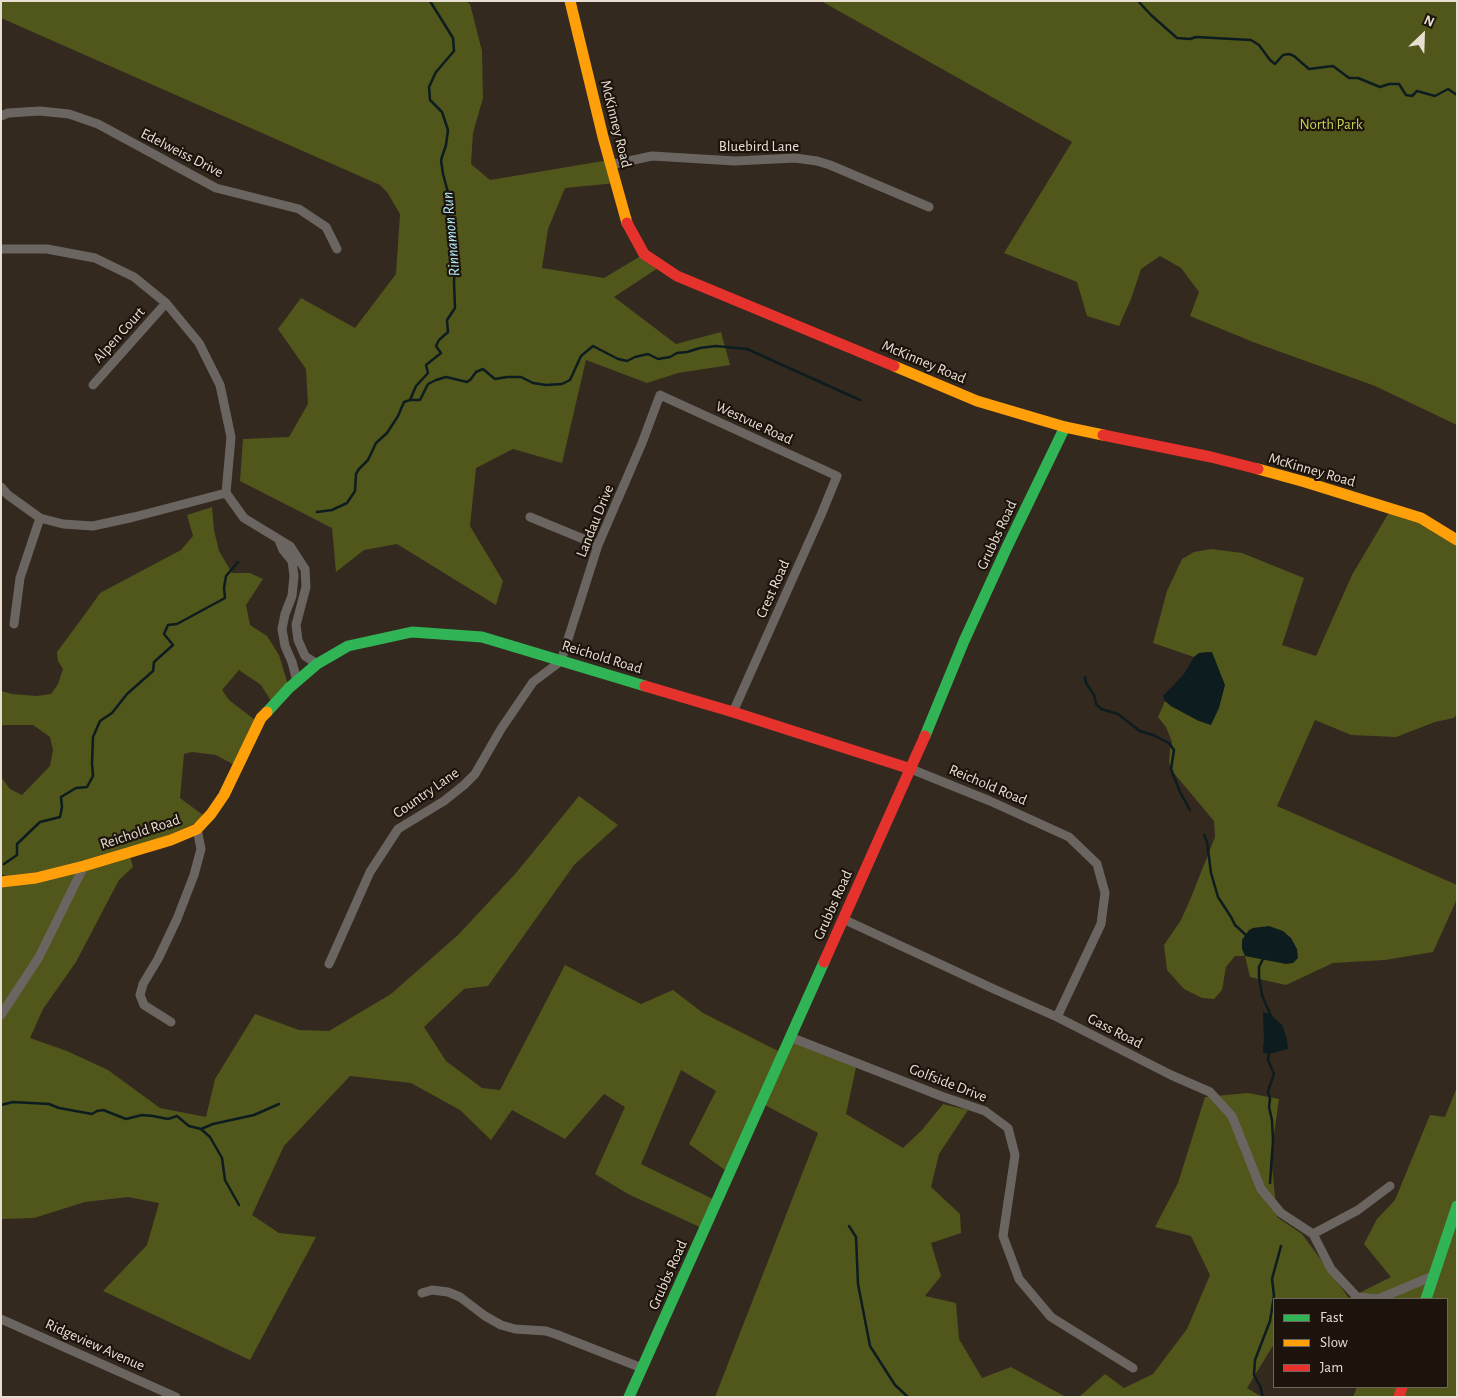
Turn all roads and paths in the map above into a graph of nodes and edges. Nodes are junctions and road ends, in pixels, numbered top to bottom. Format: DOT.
graph roads {
  1 [pos="570,1"];
  2 [pos="1,116"];
  3 [pos="610,165"];
  4 [pos="929,207"];
  5 [pos="337,248"];
  6 [pos="1,249"];
  7 [pos="166,303"];
  8 [pos="93,385"];
  9 [pos="660,395"];
  10 [pos="1065,427"];
  11 [pos="837,476"];
  12 [pos="1,487"];
  13 [pos="226,493"];
  14 [pos="530,517"];
  15 [pos="40,518"];
  16 [pos="279,540"];
  17 [pos="1457,540"];
  18 [pos="598,545"];
  19 [pos="14,624"];
  20 [pos="561,660"];
  21 [pos="317,664"];
  22 [pos="297,681"];
  23 [pos="732,712"];
  24 [pos="911,769"];
  25 [pos="197,829"];
  26 [pos="84,866"];
  27 [pos="1,882"];
  28 [pos="843,919"];
  29 [pos="328,964"];
  30 [pos="1,1015"];
  31 [pos="1057,1018"];
  32 [pos="172,1022"];
  33 [pos="790,1037"];
  34 [pos="1390,1186"];
  35 [pos="1457,1206"];
  36 [pos="1313,1234"];
  37 [pos="1433,1276"];
  38 [pos="422,1293"];
  39 [pos="1368,1298"];
  40 [pos="1380,1298"];
  41 [pos="1426,1298"];
  42 [pos="1,1319"];
  43 [pos="642,1368"];
  44 [pos="1133,1368"];
  45 [pos="176,1397"];
  46 [pos="629,1397"];
  1 -- 3 [label="street, McKinney Road"];
  2 -- 5 [label="street, Edelweiss Drive"];
  3 -- 4 [label="street, Bluebird Lane"];
  3 -- 10 [label="street, McKinney Road"];
  6 -- 7 [label="street"];
  7 -- 8 [label="street, Alpen Court"];
  7 -- 13 [label="street"];
  9 -- 11 [label="street, Westvue Road"];
  9 -- 18 [label="street, Landau Drive"];
  10 -- 17 [label="street, McKinney Road"];
  10 -- 24 [label="street, Grubbs Road"];
  11 -- 23 [label="street, Crest Road"];
  12 -- 15 [label="street"];
  13 -- 15 [label="street"];
  13 -- 16 [label="street"];
  14 -- 18 [label="street"];
  15 -- 19 [label="street"];
  16 -- 21 [label="street"];
  16 -- 22 [label="street"];
  18 -- 20 [label="street, Landau Drive"];
  20 -- 21 [label="street, Reichold Road"];
  20 -- 23 [label="street, Reichold Road"];
  20 -- 29 [label="street, Country Lane"];
  21 -- 22 [label="street, Reichold Road"];
  22 -- 25 [label="street, Reichold Road"];
  23 -- 24 [label="street, Reichold Road"];
  24 -- 28 [label="street, Grubbs Road"];
  24 -- 31 [label="street, Reichold Road"];
  25 -- 26 [label="street, Reichold Road"];
  25 -- 32 [label="street"];
  26 -- 27 [label="street, Reichold Road"];
  26 -- 30 [label="street"];
  28 -- 31 [label="street, Gass Road"];
  28 -- 33 [label="street, Grubbs Road"];
  31 -- 36 [label="street, Gass Road"];
  33 -- 43 [label="street, Grubbs Road"];
  33 -- 44 [label="street, Golfside Drive"];
  34 -- 36 [label="street"];
  35 -- 37 [label="street"];
  36 -- 39 [label="street, Gass Road"];
  37 -- 40 [label="street, Gass Road"];
  37 -- 41 [label="street"];
  38 -- 43 [label="street"];
  42 -- 45 [label="street, Ridgeview Avenue"];
  43 -- 46 [label="street, Grubbs Road"];
}
